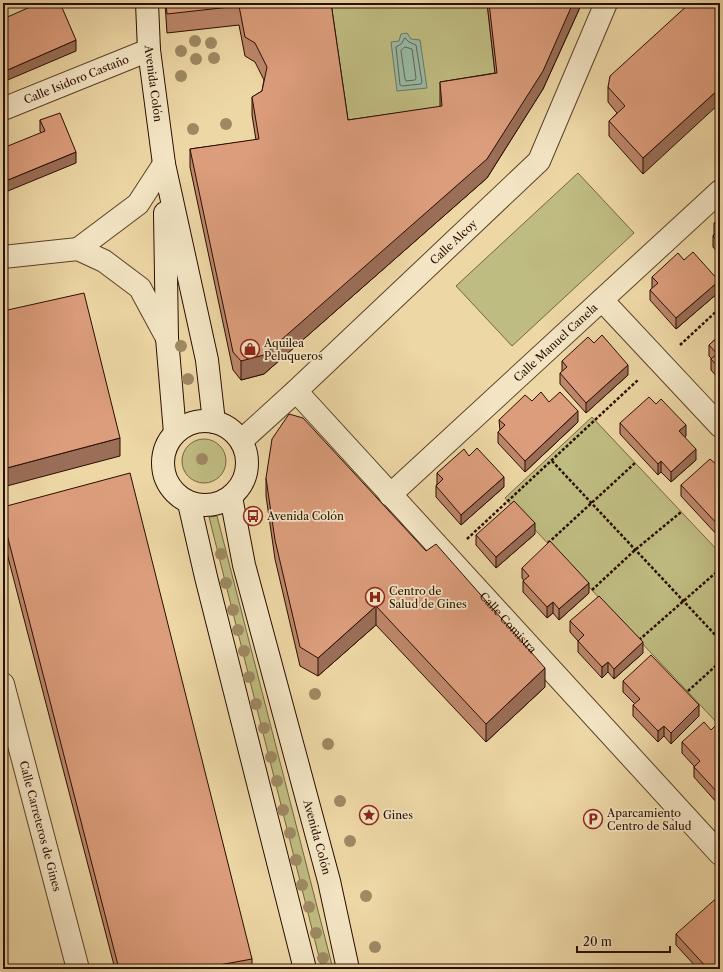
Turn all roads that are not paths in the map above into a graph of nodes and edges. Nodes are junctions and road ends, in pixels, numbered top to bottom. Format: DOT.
graph roads {
  1 [pos="147,3"];
  2 [pos="606,3"];
  3 [pos="149,50"];
  4 [pos="3,109"];
  5 [pos="164,164"];
  6 [pos="720,191"];
  7 [pos="78,249"];
  8 [pos="3,257"];
  9 [pos="602,300"];
  10 [pos="167,338"];
  11 [pos="296,391"];
  12 [pos="214,422"];
  13 [pos="720,426"];
  14 [pos="175,433"];
  15 [pos="241,441"];
  16 [pos="390,495"];
  17 [pos="231,497"];
  18 [pos="189,503"];
  19 [pos="3,684"];
  20 [pos="720,854"];
  21 [pos="78,969"];
  22 [pos="305,969"];
  23 [pos="348,969"];
  1 -- 3 [label="street, Avenida Colón"];
  2 -- 11 [label="street, Calle Alcoy"];
  3 -- 4 [label="street, Calle Isidoro Castaño"];
  3 -- 5 [label="street, Avenida Colón"];
  5 -- 7 [label="street"];
  5 -- 10 [label="street, Avenida Colón"];
  5 -- 12 [label="street, Avenida Colón"];
  6 -- 9 [label="street, Calle Manuel Canela"];
  7 -- 8 [label="street"];
  7 -- 10 [label="street"];
  9 -- 13 [label="street"];
  9 -- 16 [label="street, Calle Manuel Canela"];
  10 -- 14 [label="street, Avenida Colón"];
  11 -- 15 [label="street, Calle Alcoy"];
  11 -- 16 [label="street, Calle Comistra"];
  12 -- 14 [label="street"];
  12 -- 15 [label="street"];
  14 -- 18 [label="street"];
  15 -- 17 [label="street"];
  16 -- 20 [label="street, Calle Comistra"];
  17 -- 18 [label="street"];
  17 -- 23 [label="street, Avenida Colón"];
  18 -- 22 [label="street"];
  19 -- 21 [label="street, Calle Carreteros de Gines"];
}
